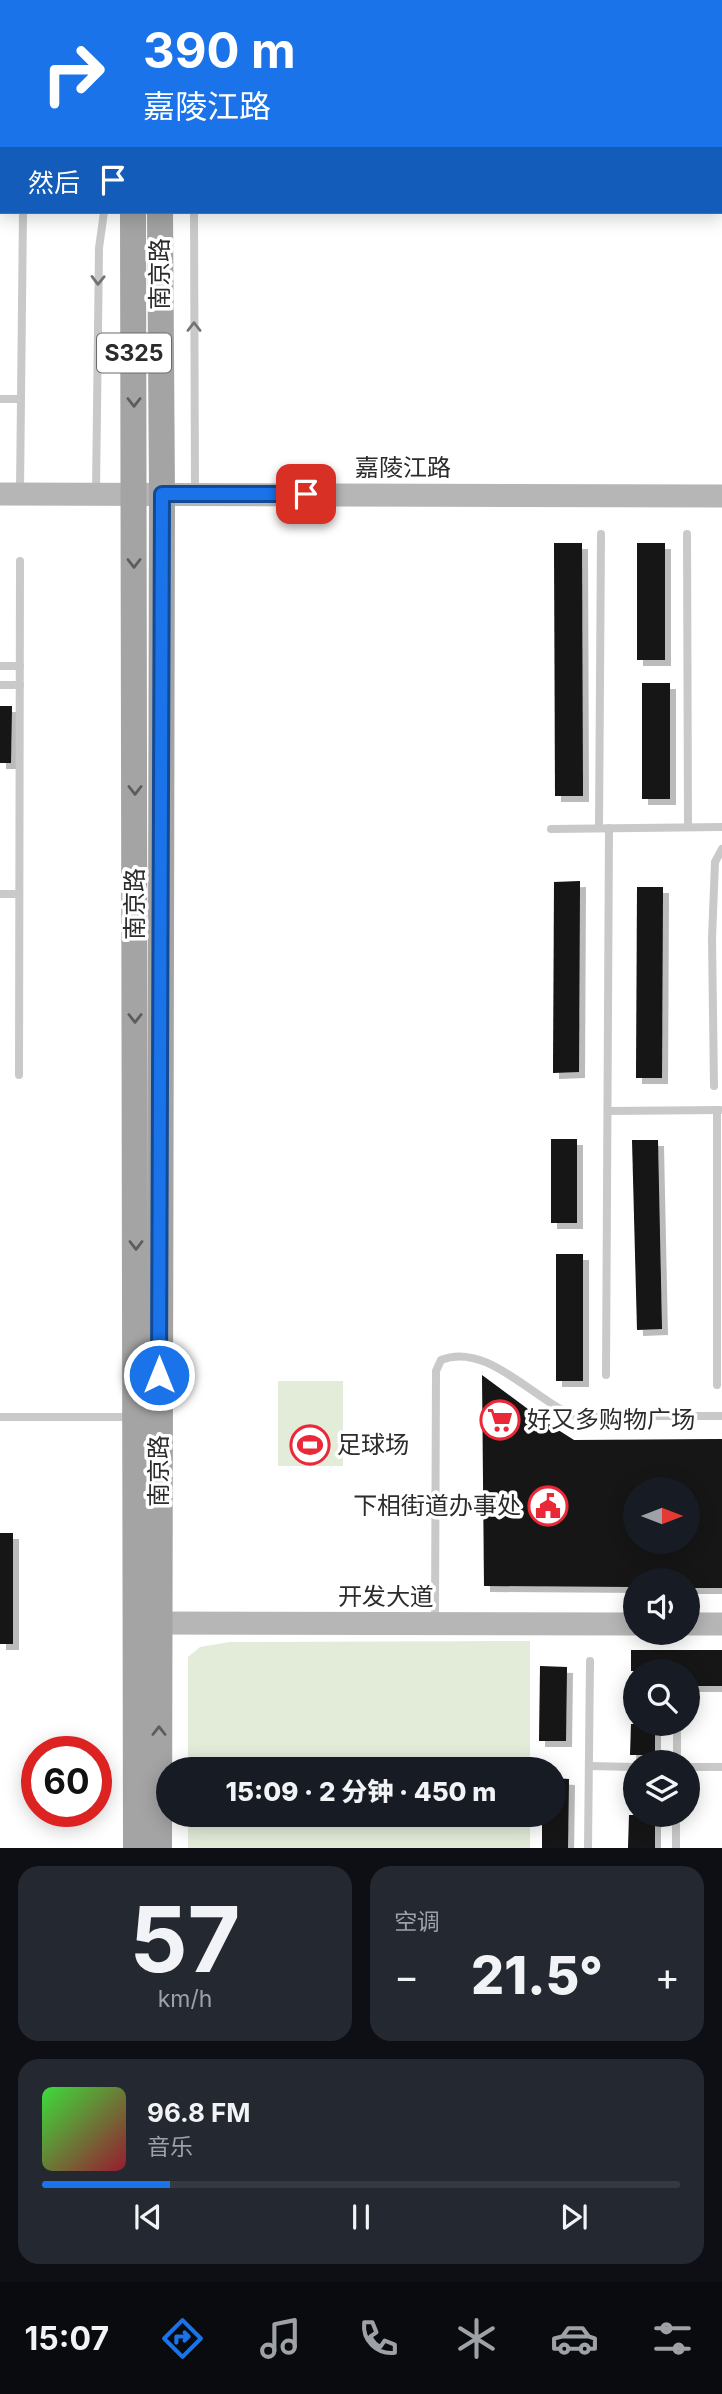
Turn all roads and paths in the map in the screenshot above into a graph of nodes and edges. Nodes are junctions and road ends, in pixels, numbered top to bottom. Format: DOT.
graph roads {
  1 [pos="23,214"];
  2 [pos="104,214"];
  3 [pos="133,214"];
  4 [pos="160,214"];
  5 [pos="194,214"];
  6 [pos="0,398"];
  7 [pos="21,398"];
  8 [pos="10,494"];
  9 [pos="96,494"];
  10 [pos="134,494"];
  11 [pos="162,494"];
  12 [pos="195,494"];
  13 [pos="722,496"];
  14 [pos="601,534"];
  15 [pos="687,534"];
  16 [pos="20,561"];
  17 [pos="0,666"];
  18 [pos="20,666"];
  19 [pos="0,685"];
  20 [pos="20,685"];
  21 [pos="688,827"];
  22 [pos="722,827"];
  23 [pos="599,828"];
  24 [pos="609,828"];
  25 [pos="551,829"];
  26 [pos="722,849"];
  27 [pos="0,894"];
  28 [pos="19,894"];
  29 [pos="19,1075"];
  30 [pos="714,1086"];
  31 [pos="719,1110"];
  32 [pos="608,1111"];
  33 [pos="607,1375"];
  34 [pos="717,1385"];
  35 [pos="722,1416"];
  36 [pos="0,1417"];
  37 [pos="136,1417"];
  38 [pos="147,1623"];
  39 [pos="435,1623"];
  40 [pos="623,1624"];
  41 [pos="700,1624"];
  42 [pos="722,1624"];
  43 [pos="590,1661"];
  44 [pos="589,1766"];
  45 [pos="623,1766"];
  46 [pos="700,1767"];
  47 [pos="722,1767"];
  48 [pos="676,1827"];
  49 [pos="136,1848"];
  50 [pos="159,1848"];
  51 [pos="588,1848"];
  52 [pos="676,1848"];
  1 -- 7 [label="lane"];
  2 -- 9 [label="lane, one-way"];
  3 -- 10 [label="main road, 南京路 / S325, one-way"];
  4 -- 11 [label="main road, 南京路 / S325"];
  12 -- 5 [label="lane, one-way"];
  6 -- 7 [label="lane"];
  7 -- 8 [label="lane"];
  8 -- 9 [label="street, 嘉陵江路"];
  9 -- 10 [label="street, 嘉陵江路"];
  10 -- 11 [label="street, 嘉陵江路"];
  10 -- 37 [label="main road, 南京路 / S325, one-way"];
  11 -- 12 [label="street, 嘉陵江路"];
  11 -- 38 [label="main road, 南京路 / S325"];
  12 -- 13 [label="street, 嘉陵江路"];
  14 -- 23 [label="lane"];
  15 -- 21 [label="lane"];
  16 -- 18 [label="lane"];
  17 -- 18 [label="lane"];
  18 -- 20 [label="lane"];
  19 -- 20 [label="lane"];
  20 -- 28 [label="lane"];
  21 -- 22 [label="lane"];
  21 -- 24 [label="lane"];
  23 -- 24 [label="lane"];
  23 -- 25 [label="lane"];
  24 -- 32 [label="lane"];
  26 -- 30 [label="lane"];
  27 -- 28 [label="lane"];
  28 -- 29 [label="lane"];
  31 -- 32 [label="lane"];
  31 -- 34 [label="lane"];
  32 -- 33 [label="lane"];
  35 -- 39 [label="lane"];
  36 -- 37 [label="lane"];
  37 -- 38 [label="main road, 南京路 / S325"];
  38 -- 39 [label="street, 开发大道"];
  38 -- 49 [label="main road, 南京路 / S325"];
  50 -- 38 [label="main road, 南京路 / S325, one-way"];
  39 -- 40 [label="street, 开发大道"];
  41 -- 42 [label="street"];
  43 -- 44 [label="lane"];
  44 -- 45 [label="lane"];
  44 -- 51 [label="lane"];
  46 -- 47 [label="lane"];
  48 -- 52 [label="lane"];
}
